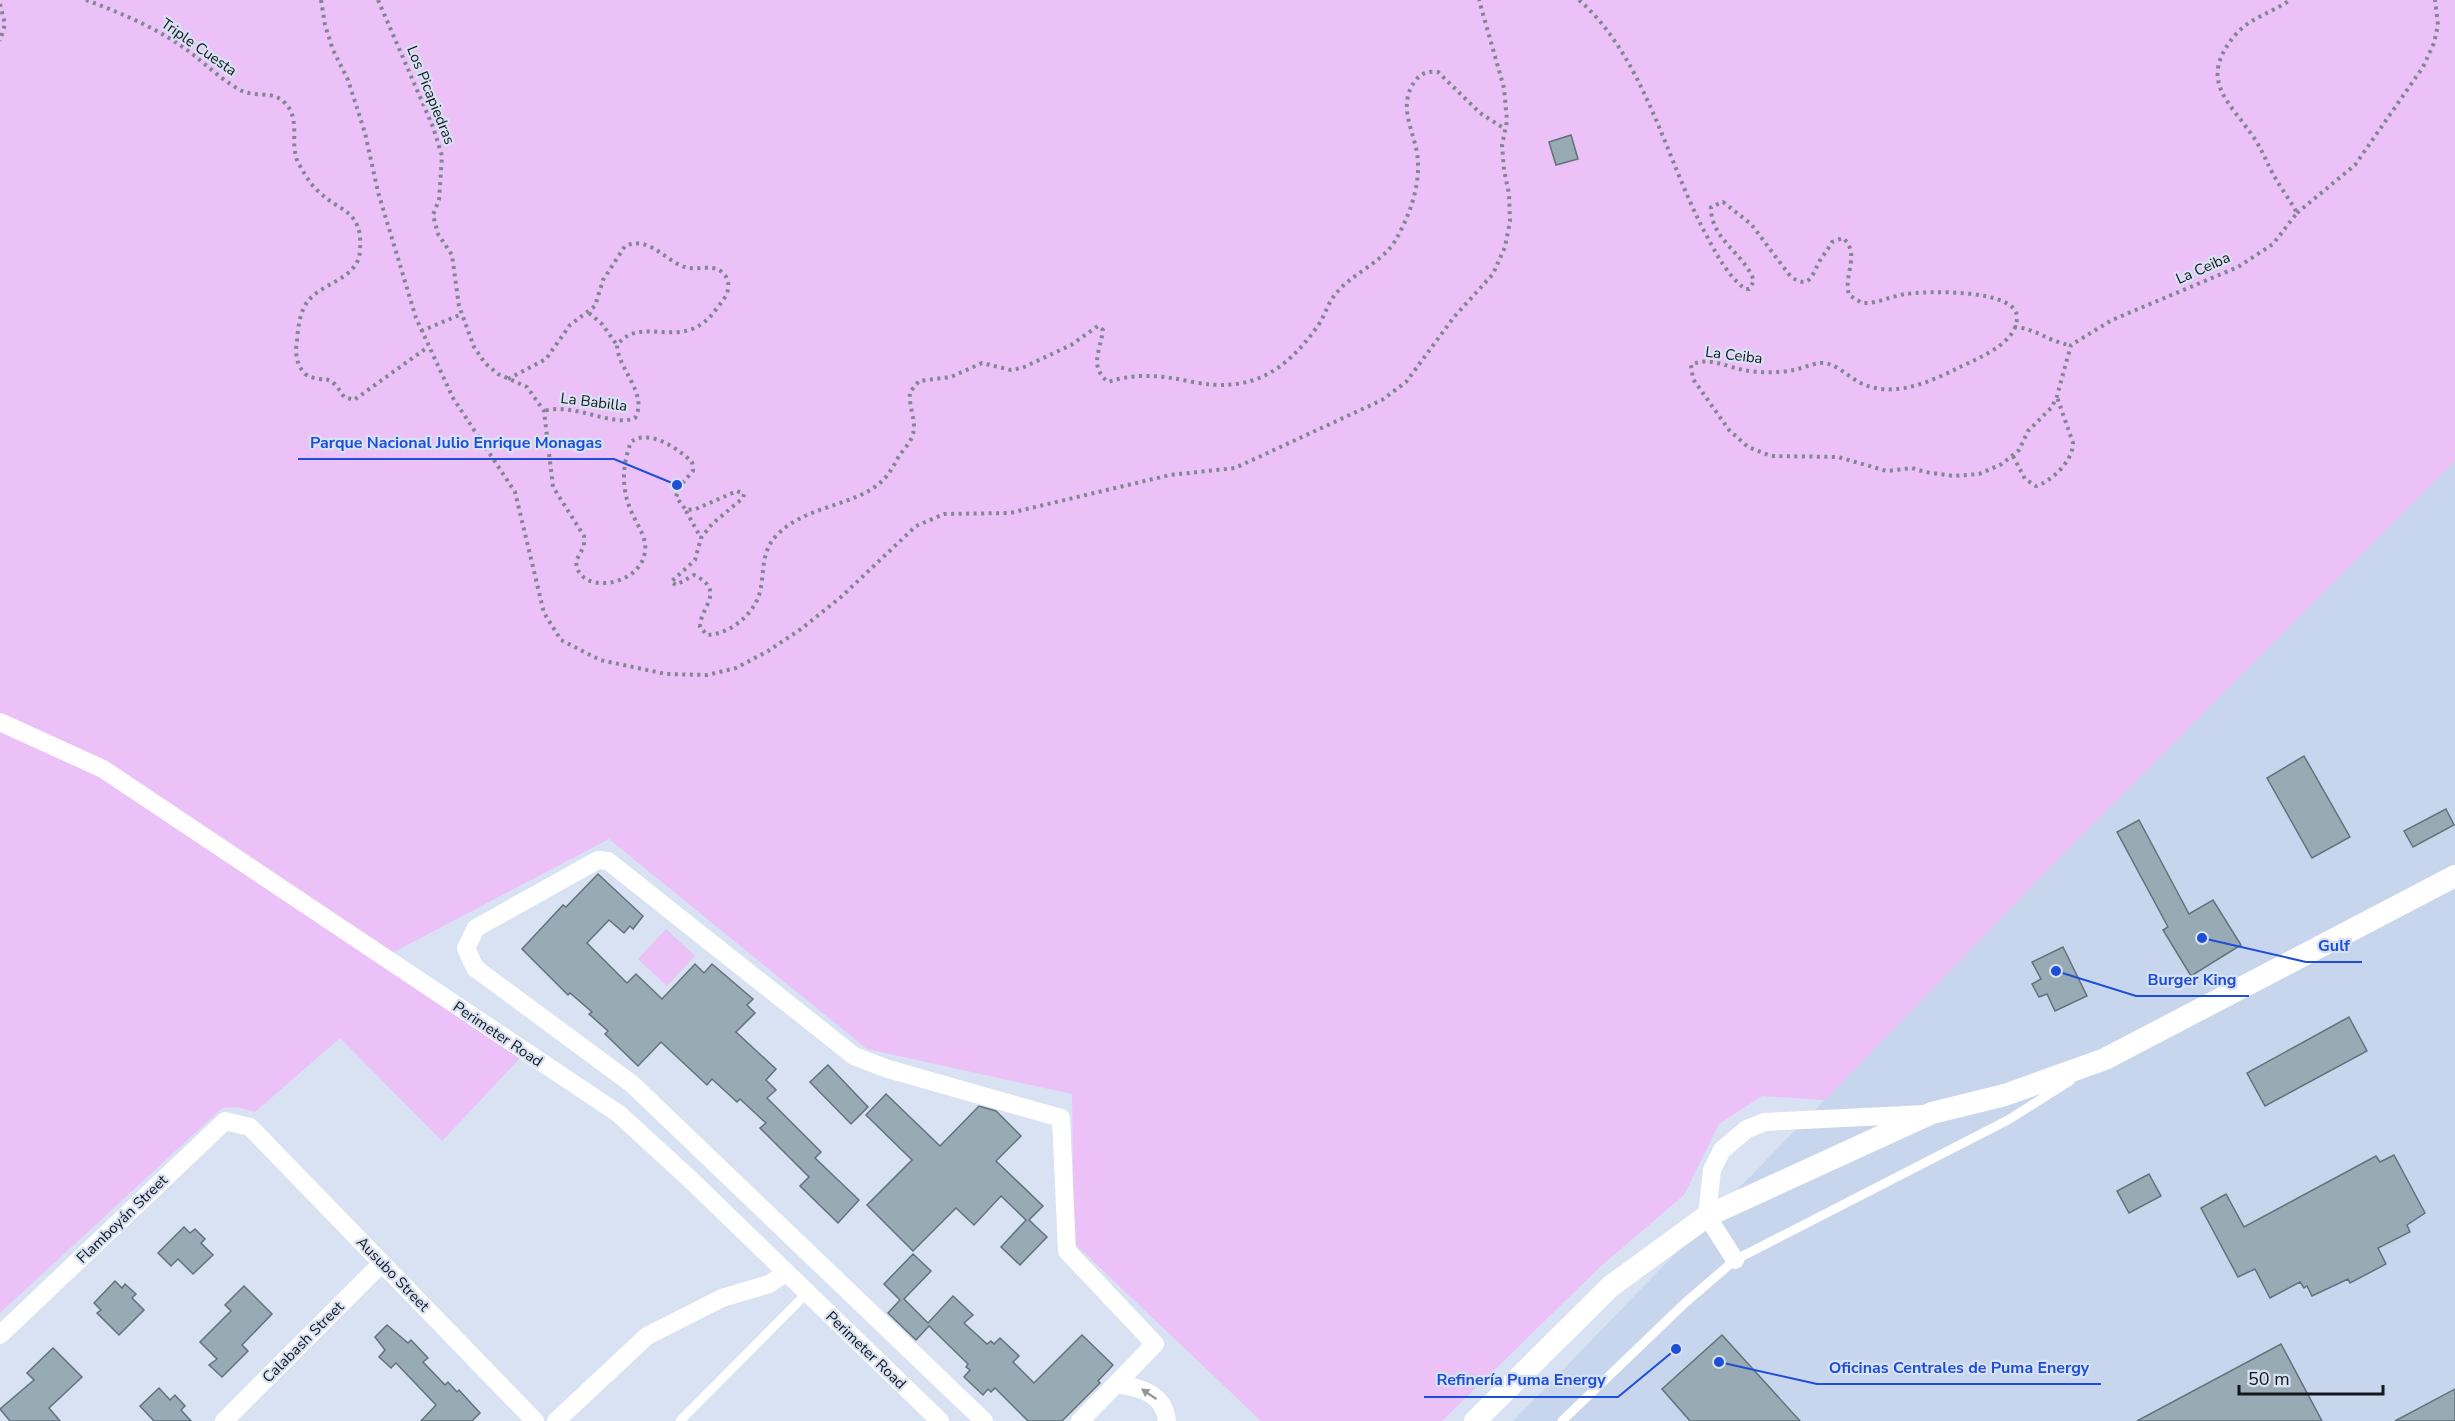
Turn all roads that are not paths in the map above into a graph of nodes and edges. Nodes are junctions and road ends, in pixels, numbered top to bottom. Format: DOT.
graph roads {
  1 [pos="0,722"];
  2 [pos="2455,876"];
  3 [pos="2105,1059"];
  4 [pos="1932,1113"];
  5 [pos="250,1127"];
  6 [pos="1707,1216"];
  7 [pos="1735,1260"];
  8 [pos="382,1263"];
  9 [pos="786,1273"];
  10 [pos="807,1293"];
  11 [pos="0,1335"];
  12 [pos="1116,1384"];
  13 [pos="1090,1417"];
  14 [pos="224,1421"];
  15 [pos="535,1421"];
  16 [pos="556,1421"];
  17 [pos="680,1421"];
  18 [pos="940,1421"];
  19 [pos="984,1421"];
  20 [pos="1167,1421"];
  21 [pos="1475,1421"];
  22 [pos="1562,1421"];
  1 -- 9 [label="street, Perimeter Road"];
  2 -- 3 [label="street"];
  3 -- 4 [label="street"];
  3 -- 7 [label="lane"];
  4 -- 6 [label="street"];
  4 -- 6 [label="street"];
  5 -- 8 [label="street, Ausubo Street"];
  5 -- 11 [label="street, Flamboyán Street"];
  6 -- 7 [label="street"];
  6 -- 21 [label="street"];
  7 -- 22 [label="lane"];
  8 -- 14 [label="street, Calabash Street"];
  8 -- 15 [label="street, Ausubo Street"];
  9 -- 10 [label="street, Perimeter Road"];
  9 -- 16 [label="street"];
  10 -- 17 [label="lane"];
  10 -- 18 [label="street, Perimeter Road"];
  12 -- 13 [label="street"];
  12 -- 19 [label="street"];
  20 -- 12 [label="street, one-way"];
}
